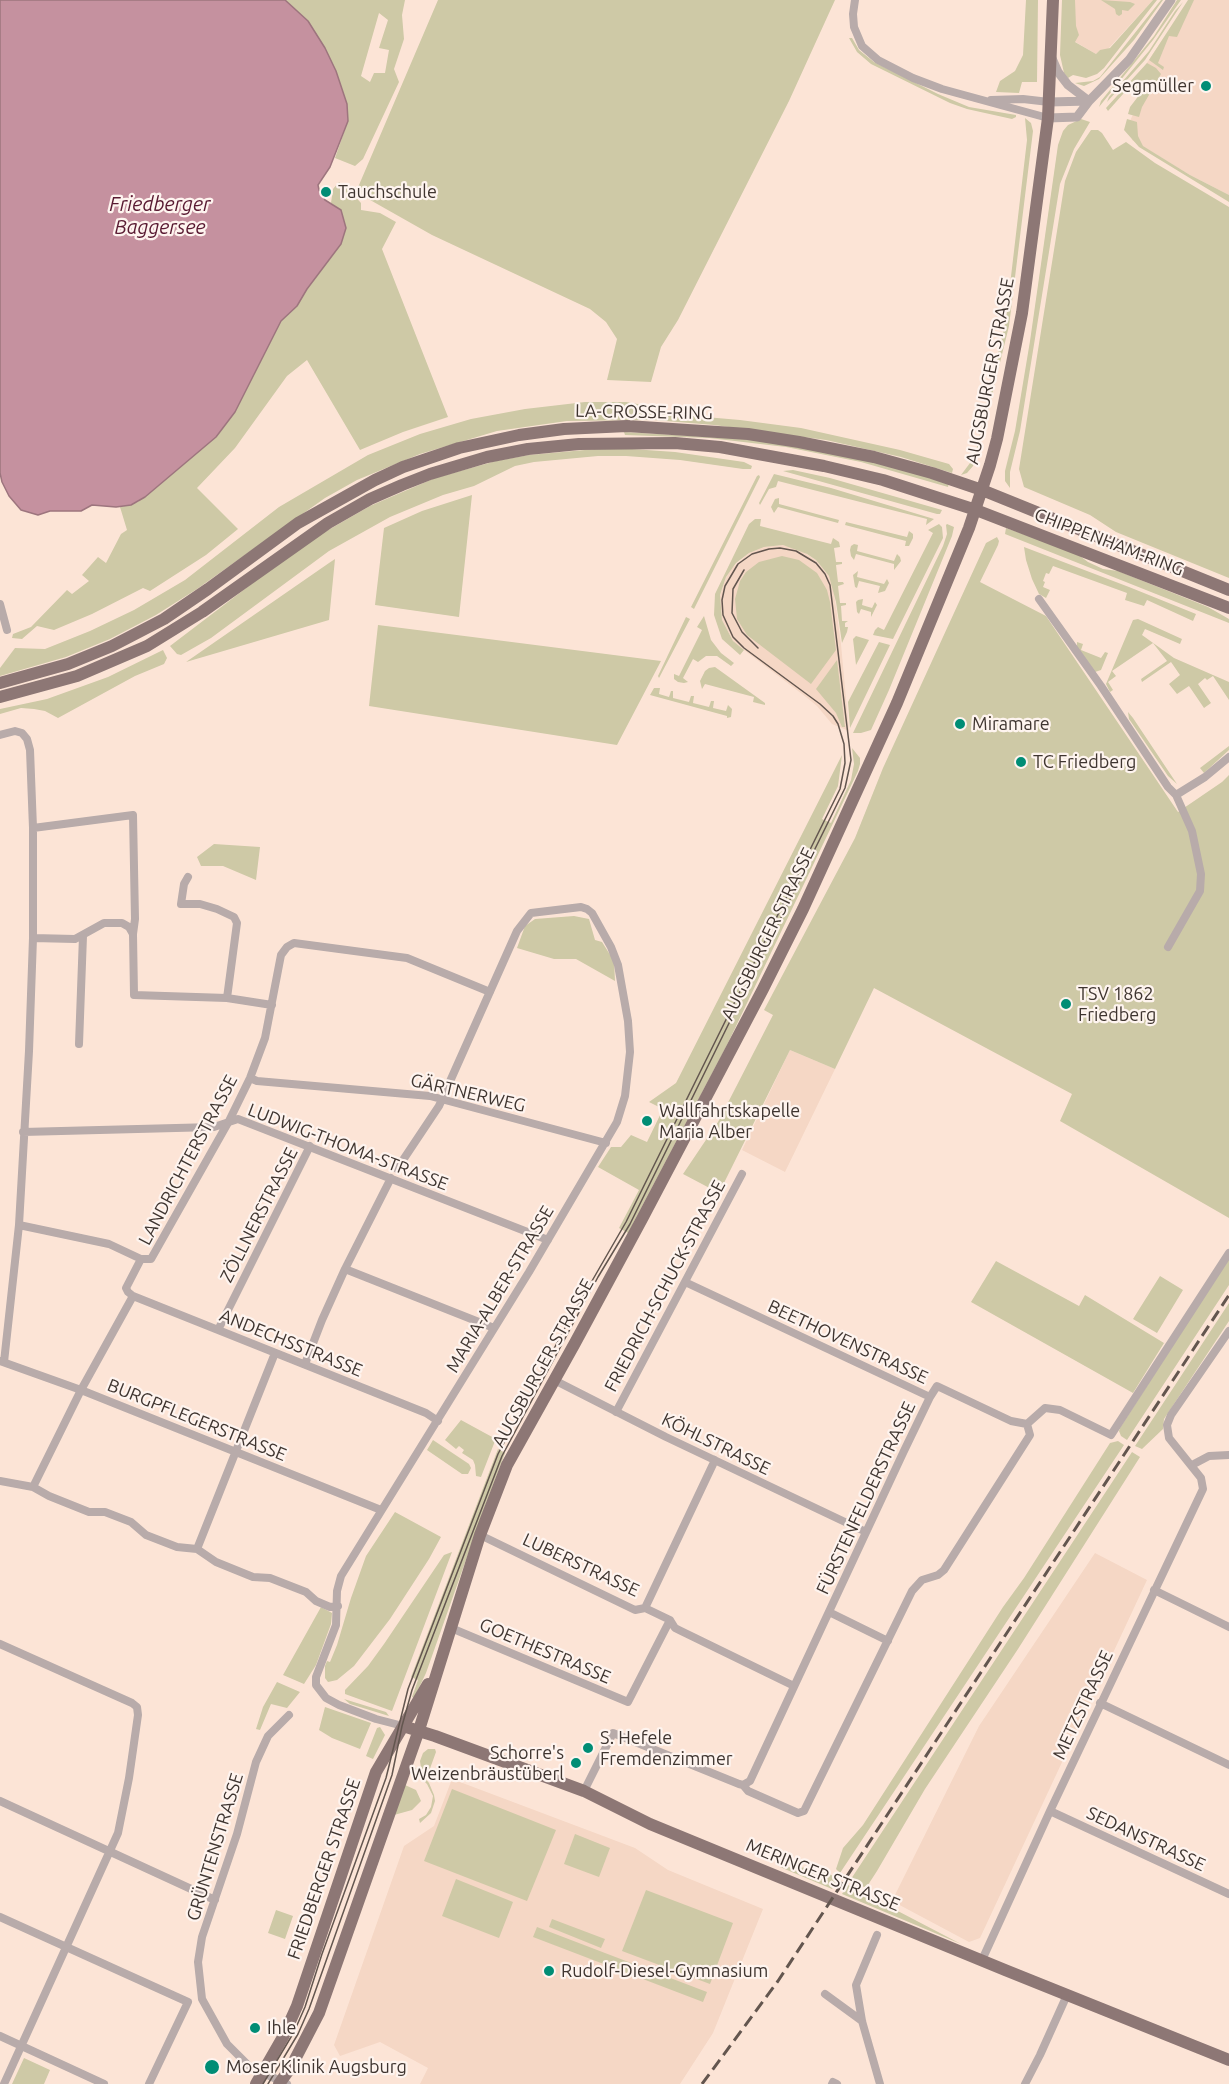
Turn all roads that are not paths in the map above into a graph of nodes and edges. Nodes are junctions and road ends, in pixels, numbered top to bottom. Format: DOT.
graph roads {
  1 [pos="855,0"];
  2 [pos="1053,0"];
  3 [pos="1170,0"];
  4 [pos="1051,55"];
  5 [pos="981,101"];
  6 [pos="1089,101"];
  7 [pos="1049,102"];
  8 [pos="1048,118"];
  9 [pos="982,490"];
  10 [pos="976,510"];
  11 [pos="1229,590"];
  12 [pos="1039,599"];
  13 [pos="0,608"];
  14 [pos="1229,608"];
  15 [pos="7,630"];
  16 [pos="0,683"];
  17 [pos="0,698"];
  18 [pos="0,735"];
  19 [pos="1229,757"];
  20 [pos="1176,795"];
  21 [pos="33,828"];
  22 [pos="188,877"];
  23 [pos="133,934"];
  24 [pos="83,936"];
  25 [pos="33,938"];
  26 [pos="1168,946"];
  27 [pos="490,992"];
  28 [pos="227,998"];
  29 [pos="272,1005"];
  30 [pos="79,1044"];
  31 [pos="250,1078"];
  32 [pos="442,1099"];
  33 [pos="229,1121"];
  34 [pos="23,1132"];
  35 [pos="606,1143"];
  36 [pos="310,1146"];
  37 [pos="396,1169"];
  38 [pos="741,1174"];
  39 [pos="391,1178"];
  40 [pos="19,1226"];
  41 [pos="548,1240"];
  42 [pos="1229,1252"];
  43 [pos="141,1259"];
  44 [pos="345,1269"];
  45 [pos="685,1282"];
  46 [pos="133,1296"];
  47 [pos="494,1328"];
  48 [pos="218,1330"];
  49 [pos="1229,1331"];
  50 [pos="275,1353"];
  51 [pos="2,1362"];
  52 [pos="305,1364"];
  53 [pos="554,1380"];
  54 [pos="81,1390"];
  55 [pos="930,1397"];
  56 [pos="616,1412"];
  57 [pos="438,1420"];
  58 [pos="1027,1424"];
  59 [pos="236,1452"];
  60 [pos="1228,1454"];
  61 [pos="715,1460"];
  62 [pos="1192,1466"];
  63 [pos="0,1481"];
  64 [pos="33,1487"];
  65 [pos="381,1510"];
  66 [pos="866,1532"];
  67 [pos="480,1535"];
  68 [pos="197,1549"];
  69 [pos="1154,1590"];
  70 [pos="338,1606"];
  71 [pos="645,1608"];
  72 [pos="829,1612"];
  73 [pos="670,1620"];
  74 [pos="1229,1627"];
  75 [pos="451,1628"];
  76 [pos="888,1641"];
  77 [pos="0,1644"];
  78 [pos="436,1670"];
  79 [pos="794,1686"];
  80 [pos="1100,1703"];
  81 [pos="289,1715"];
  82 [pos="403,1726"];
  83 [pos="419,1730"];
  84 [pos="1229,1765"];
  85 [pos="743,1785"];
  86 [pos="584,1791"];
  87 [pos="0,1801"];
  88 [pos="1050,1811"];
  89 [pos="109,1852"];
  90 [pos="1229,1894"];
  91 [pos="215,1900"];
  92 [pos="0,1917"];
  93 [pos="877,1935"];
  94 [pos="65,1947"];
  95 [pos="982,1960"];
  96 [pos="825,1994"];
  97 [pos="1067,1995"];
  98 [pos="202,1999"];
  99 [pos="188,2002"];
  100 [pos="862,2021"];
  101 [pos="0,2036"];
  102 [pos="22,2045"];
  103 [pos="1229,2060"];
  104 [pos="273,2081"];
  105 [pos="4,2084"];
  106 [pos="104,2084"];
  107 [pos="149,2084"];
  108 [pos="832,2084"];
  109 [pos="837,2084"];
  110 [pos="880,2084"];
  111 [pos="1024,2084"];
  1 -- 5 [label="street"];
  2 -- 4 [label="main road, AUGSBURGER STRASSE"];
  3 -- 6 [label="street"];
  4 -- 6 [label="street"];
  4 -- 7 [label="main road, AUGSBURGER STRASSE"];
  5 -- 7 [label="street"];
  5 -- 8 [label="street"];
  6 -- 7 [label="street"];
  6 -- 8 [label="street"];
  7 -- 8 [label="main road, AUGSBURGER STRASSE"];
  8 -- 9 [label="main road, AUGSBURGER STRASSE"];
  9 -- 10 [label="main road, AUGSBURGER STRASSE"];
  9 -- 11 [label="main road, CHIPPENHAM-RING"];
  9 -- 16 [label="main road, LA-CROSSE-RING"];
  10 -- 14 [label="main road, CHIPPENHAM-RING"];
  10 -- 17 [label="main road, LA-CROSSE-RING"];
  10 -- 53 [label="main road, AUGSBURGER STRASSE"];
  12 -- 20 [label="street"];
  13 -- 15 [label="street"];
  18 -- 21 [label="street"];
  19 -- 20 [label="street"];
  20 -- 26 [label="street"];
  21 -- 23 [label="street"];
  21 -- 25 [label="street"];
  22 -- 28 [label="street"];
  23 -- 24 [label="street"];
  23 -- 28 [label="street"];
  24 -- 25 [label="street"];
  24 -- 30 [label="street"];
  25 -- 34 [label="street"];
  27 -- 29 [label="street, LANDRICHTERSTRASSE"];
  27 -- 32 [label="street"];
  27 -- 35 [label="street, MARIA-ALBER-STRASSE"];
  28 -- 29 [label="street"];
  29 -- 31 [label="street, LANDRICHTERSTRASSE"];
  31 -- 32 [label="street, GÄRTNERWEG"];
  31 -- 33 [label="street, LANDRICHTERSTRASSE"];
  32 -- 35 [label="street, GÄRTNERWEG"];
  32 -- 37 [label="street"];
  33 -- 34 [label="street, LUDWIG-THOMA-STRASSE"];
  33 -- 36 [label="street, LUDWIG-THOMA-STRASSE"];
  33 -- 43 [label="street, LANDRICHTERSTRASSE"];
  34 -- 40 [label="street"];
  35 -- 41 [label="street, MARIA-ALBER-STRASSE"];
  36 -- 39 [label="street, LUDWIG-THOMA-STRASSE"];
  36 -- 48 [label="street, ZÖLLNERSTRASSE"];
  38 -- 45 [label="street, FRIEDRICH-SCHUCK-STRASSE"];
  39 -- 41 [label="street, LUDWIG-THOMA-STRASSE"];
  39 -- 44 [label="street"];
  40 -- 43 [label="street"];
  40 -- 51 [label="street"];
  41 -- 47 [label="street, MARIA-ALBER-STRASSE"];
  42 -- 58 [label="street"];
  43 -- 46 [label="street, LANDRICHTERSTRASSE"];
  44 -- 47 [label="street"];
  44 -- 52 [label="street"];
  45 -- 55 [label="street, BEETHOVENSTRASSE"];
  45 -- 56 [label="street, FRIEDRICH-SCHUCK-STRASSE"];
  46 -- 48 [label="street, ANDECHSSTRASSE"];
  46 -- 54 [label="street, LANDRICHTERSTRASSE"];
  47 -- 57 [label="street, MARIA-ALBER-STRASSE"];
  48 -- 50 [label="street, ANDECHSSTRASSE"];
  49 -- 62 [label="street, METZSTRASSE"];
  50 -- 52 [label="street, ANDECHSSTRASSE"];
  50 -- 59 [label="street"];
  51 -- 54 [label="street, BURGPFLEGERSTRASSE"];
  52 -- 57 [label="street, ANDECHSSTRASSE"];
  53 -- 56 [label="street, KÖHLSTRASSE"];
  53 -- 67 [label="main road, AUGSBURGER STRASSE"];
  54 -- 59 [label="street, BURGPFLEGERSTRASSE"];
  54 -- 64 [label="street, LANDRICHTERSTRASSE"];
  55 -- 58 [label="street, BEETHOVENSTRASSE"];
  55 -- 66 [label="street, FÜRSTENFELDERSTRASSE"];
  56 -- 61 [label="street, KÖHLSTRASSE"];
  57 -- 65 [label="street, MARIA-ALBER-STRASSE"];
  58 -- 76 [label="street"];
  59 -- 65 [label="street, BURGPFLEGERSTRASSE"];
  59 -- 68 [label="street"];
  60 -- 62 [label="street"];
  61 -- 66 [label="street, KÖHLSTRASSE"];
  61 -- 71 [label="street"];
  62 -- 69 [label="street, METZSTRASSE"];
  63 -- 64 [label="street"];
  64 -- 68 [label="street"];
  65 -- 70 [label="street, MARIA-ALBER-STRASSE"];
  66 -- 72 [label="street, FÜRSTENFELDERSTRASSE"];
  67 -- 71 [label="street, LUBERSTRASSE"];
  67 -- 75 [label="main road, AUGSBURGER STRASSE"];
  68 -- 70 [label="street"];
  69 -- 74 [label="street"];
  69 -- 80 [label="street, METZSTRASSE"];
  70 -- 82 [label="street, MARIA-ALBER-STRASSE"];
  71 -- 73 [label="street, LUBERSTRASSE"];
  72 -- 76 [label="street, FÜRSTENFELDERSTRASSE"];
  72 -- 79 [label="street, FÜRSTENFELDERSTRASSE"];
  73 -- 75 [label="street, GOETHESTRASSE"];
  73 -- 79 [label="street, LUBERSTRASSE"];
  75 -- 78 [label="main road, AUGSBURGER STRASSE"];
  76 -- 85 [label="street"];
  77 -- 89 [label="street"];
  78 -- 82 [label="main road, FRIEDBERGER STRASSE"];
  78 -- 83 [label="main road, AUGSBURGER STRASSE"];
  79 -- 85 [label="street, FÜRSTENFELDERSTRASSE"];
  80 -- 84 [label="street"];
  80 -- 88 [label="street, METZSTRASSE"];
  81 -- 91 [label="street, GRÜNTENSTRASSE"];
  82 -- 83 [label="main road, MERINGER STRASSE"];
  82 -- 104 [label="main road, FRIEDBERGER STRASSE"];
  83 -- 86 [label="main road, MERINGER STRASSE"];
  83 -- 104 [label="main road"];
  85 -- 86 [label="street"];
  86 -- 95 [label="main road, MERINGER STRASSE"];
  87 -- 89 [label="street"];
  88 -- 90 [label="street, SEDANSTRASSE"];
  88 -- 95 [label="street, METZSTRASSE"];
  89 -- 91 [label="street"];
  89 -- 94 [label="street"];
  91 -- 98 [label="street, GRÜNTENSTRASSE"];
  92 -- 94 [label="street"];
  93 -- 100 [label="street"];
  94 -- 99 [label="street"];
  94 -- 102 [label="street"];
  95 -- 97 [label="main road, MERINGER STRASSE"];
  96 -- 100 [label="street"];
  97 -- 103 [label="main road, MERINGER STRASSE"];
  97 -- 111 [label="street"];
  98 -- 99 [label="street"];
  98 -- 104 [label="street, GRÜNTENSTRASSE"];
  99 -- 107 [label="street"];
  100 -- 110 [label="street"];
  101 -- 102 [label="street"];
  102 -- 105 [label="street"];
  102 -- 106 [label="street"];
  108 -- 109 [label="street"];
}
